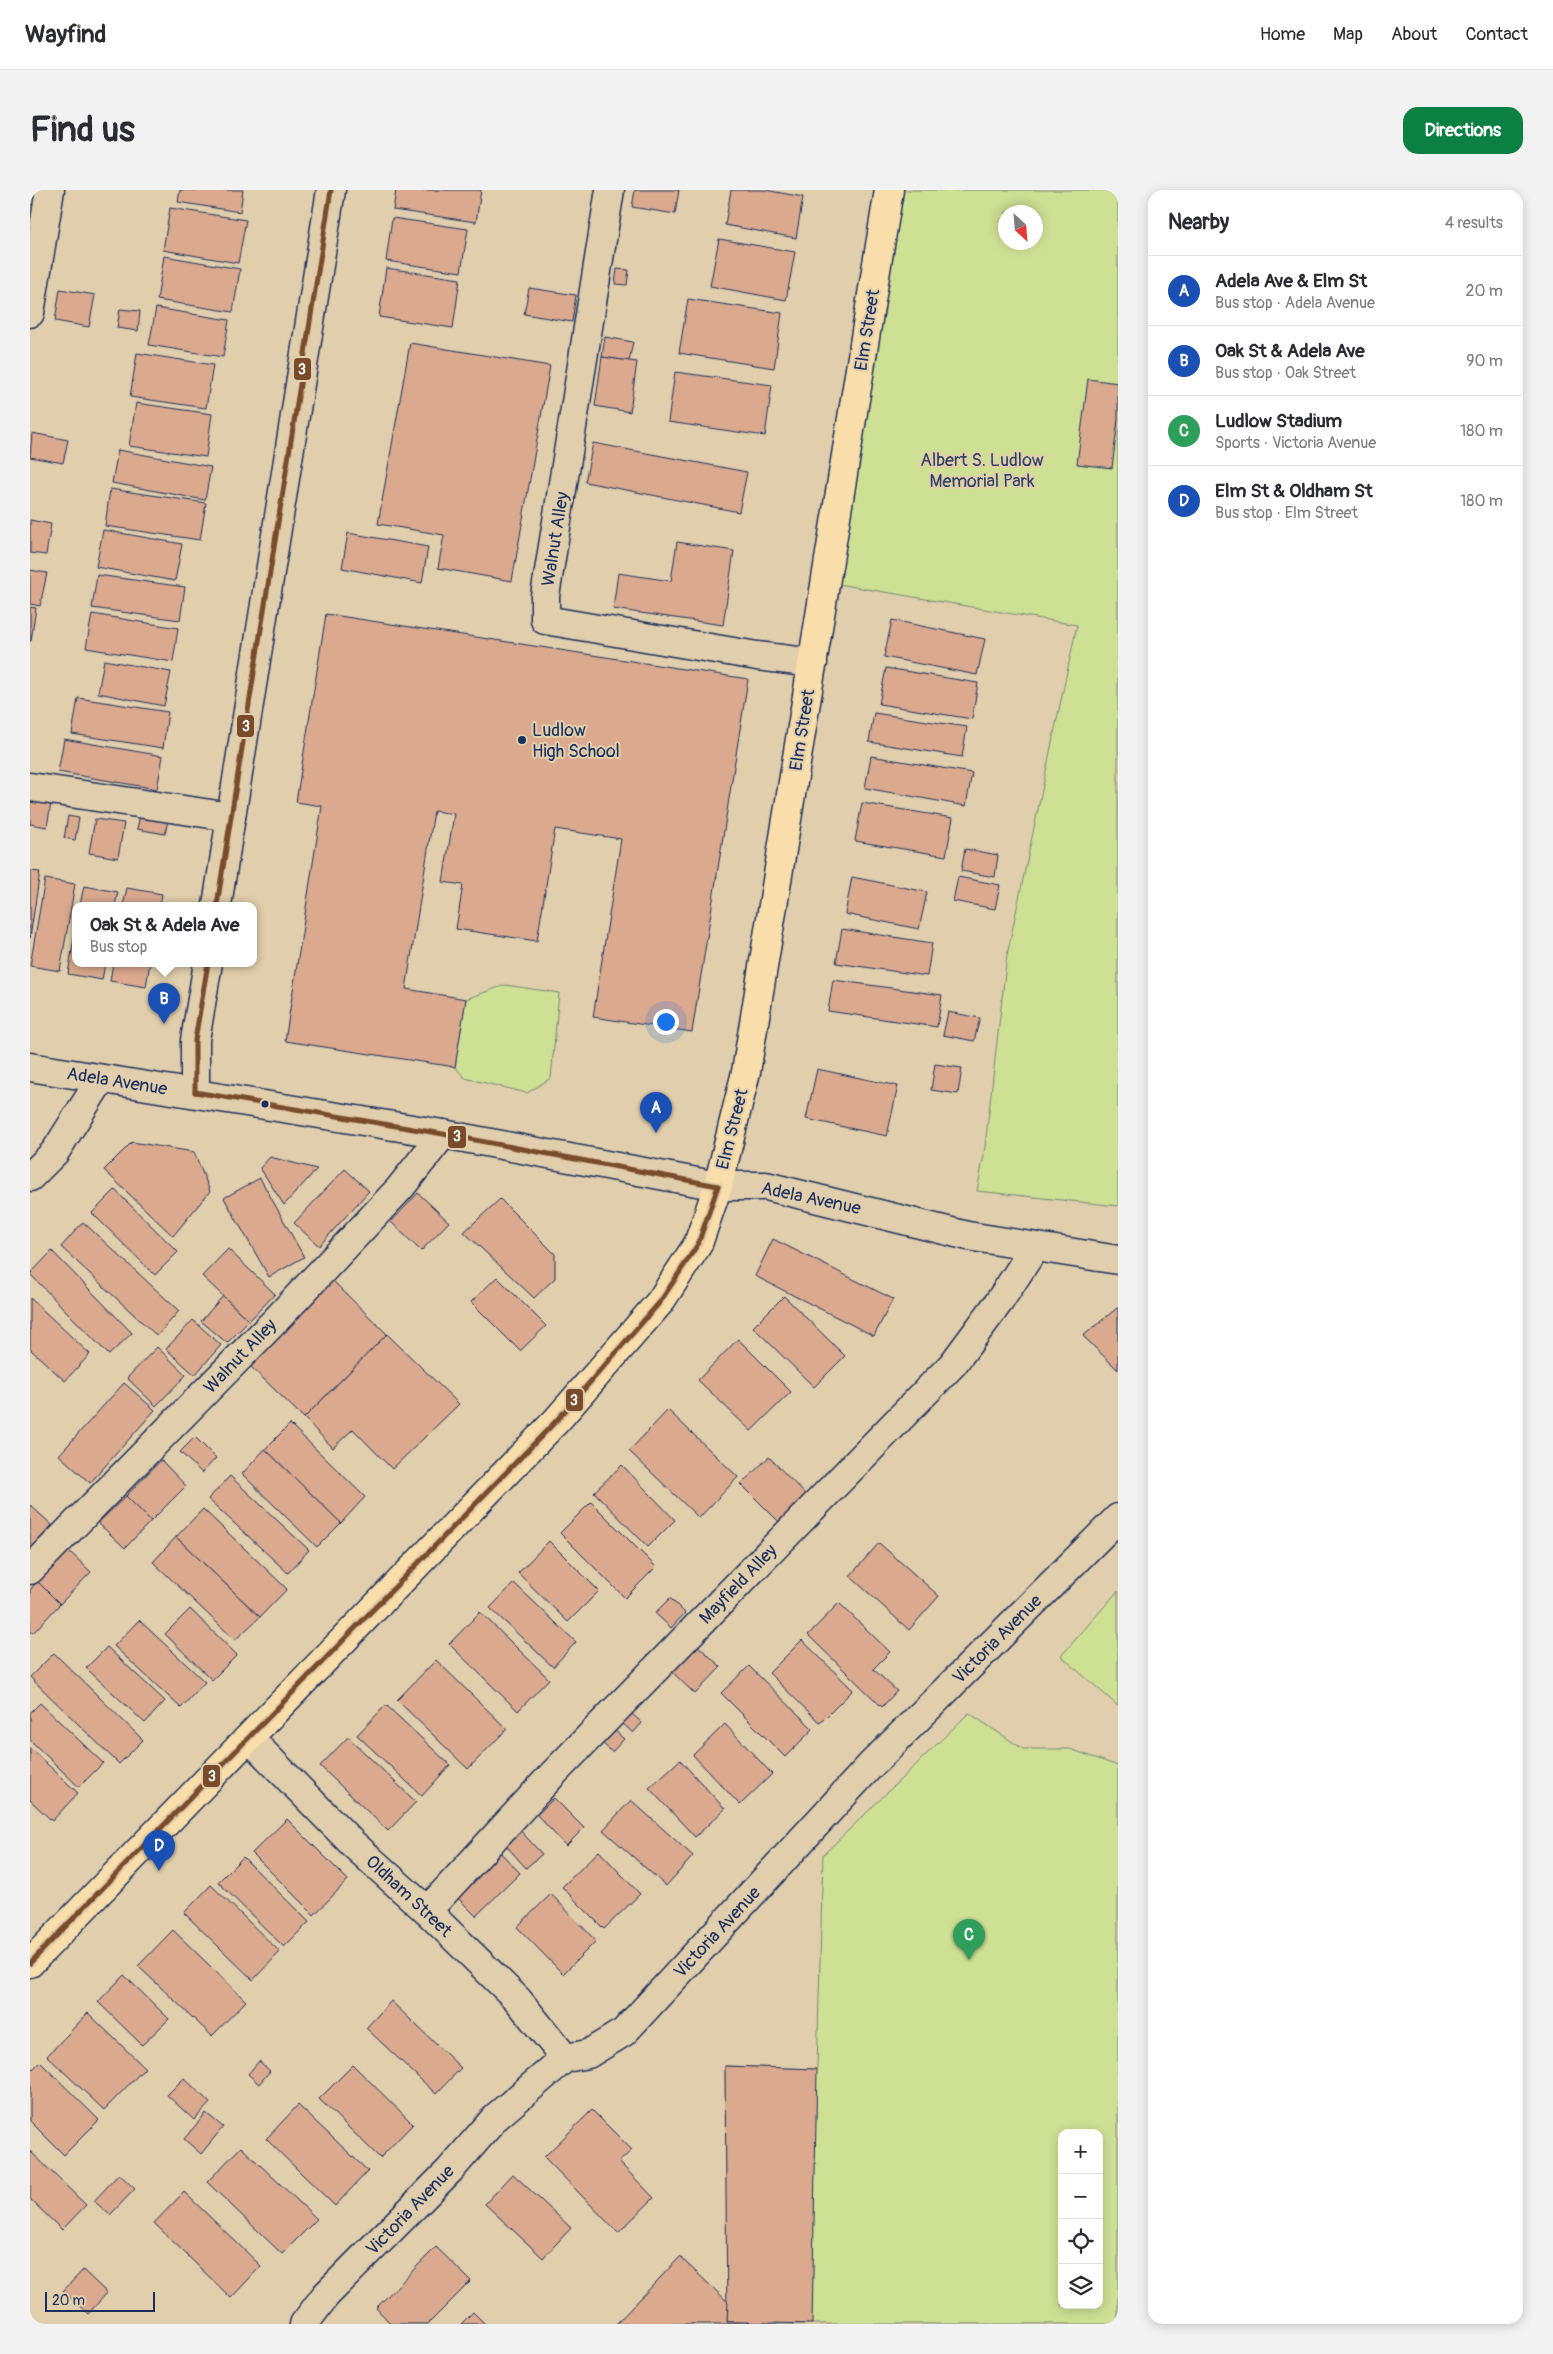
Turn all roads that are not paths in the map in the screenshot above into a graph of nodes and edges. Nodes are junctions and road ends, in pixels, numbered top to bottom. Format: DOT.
graph roads {
  1 [pos="50,190"];
  2 [pos="331,190"];
  3 [pos="610,190"];
  4 [pos="889,190"];
  5 [pos="30,313"];
  6 [pos="814,663"];
  7 [pos="30,787"];
  8 [pos="231,817"];
  9 [pos="217,902"];
  10 [pos="207,967"];
  11 [pos="30,1067"];
  12 [pos="101,1079"];
  13 [pos="195,1092"];
  14 [pos="443,1134"];
  15 [pos="30,1177"];
  16 [pos="718,1186"];
  17 [pos="1034,1247"];
  18 [pos="1118,1260"];
  19 [pos="1118,1518"];
  20 [pos="30,1570"];
  21 [pos="249,1738"];
  22 [pos="427,1911"];
  23 [pos="30,1962"];
  24 [pos="565,2058"];
  25 [pos="304,2324"];
  1 -- 5 [label="street"];
  2 -- 8 [label="street"];
  3 -- 6 [label="street, Walnut Alley"];
  4 -- 6 [label="main road, Elm Street"];
  6 -- 16 [label="main road, Elm Street"];
  7 -- 8 [label="street"];
  8 -- 9 [label="street"];
  10 -- 13 [label="street"];
  11 -- 12 [label="street, Adela Avenue"];
  12 -- 13 [label="street, Adela Avenue"];
  12 -- 15 [label="street"];
  13 -- 14 [label="street, Adela Avenue"];
  14 -- 16 [label="street, Adela Avenue"];
  14 -- 20 [label="street, Walnut Alley"];
  16 -- 17 [label="street, Adela Avenue"];
  16 -- 21 [label="main road, Elm Street"];
  17 -- 18 [label="street, Adela Avenue"];
  17 -- 22 [label="street, Mayfield Alley"];
  19 -- 24 [label="street, Victoria Avenue"];
  21 -- 22 [label="street, Oldham Street"];
  21 -- 23 [label="main road, Elm Street"];
  22 -- 24 [label="street, Oldham Street"];
  24 -- 25 [label="street, Victoria Avenue"];
}
